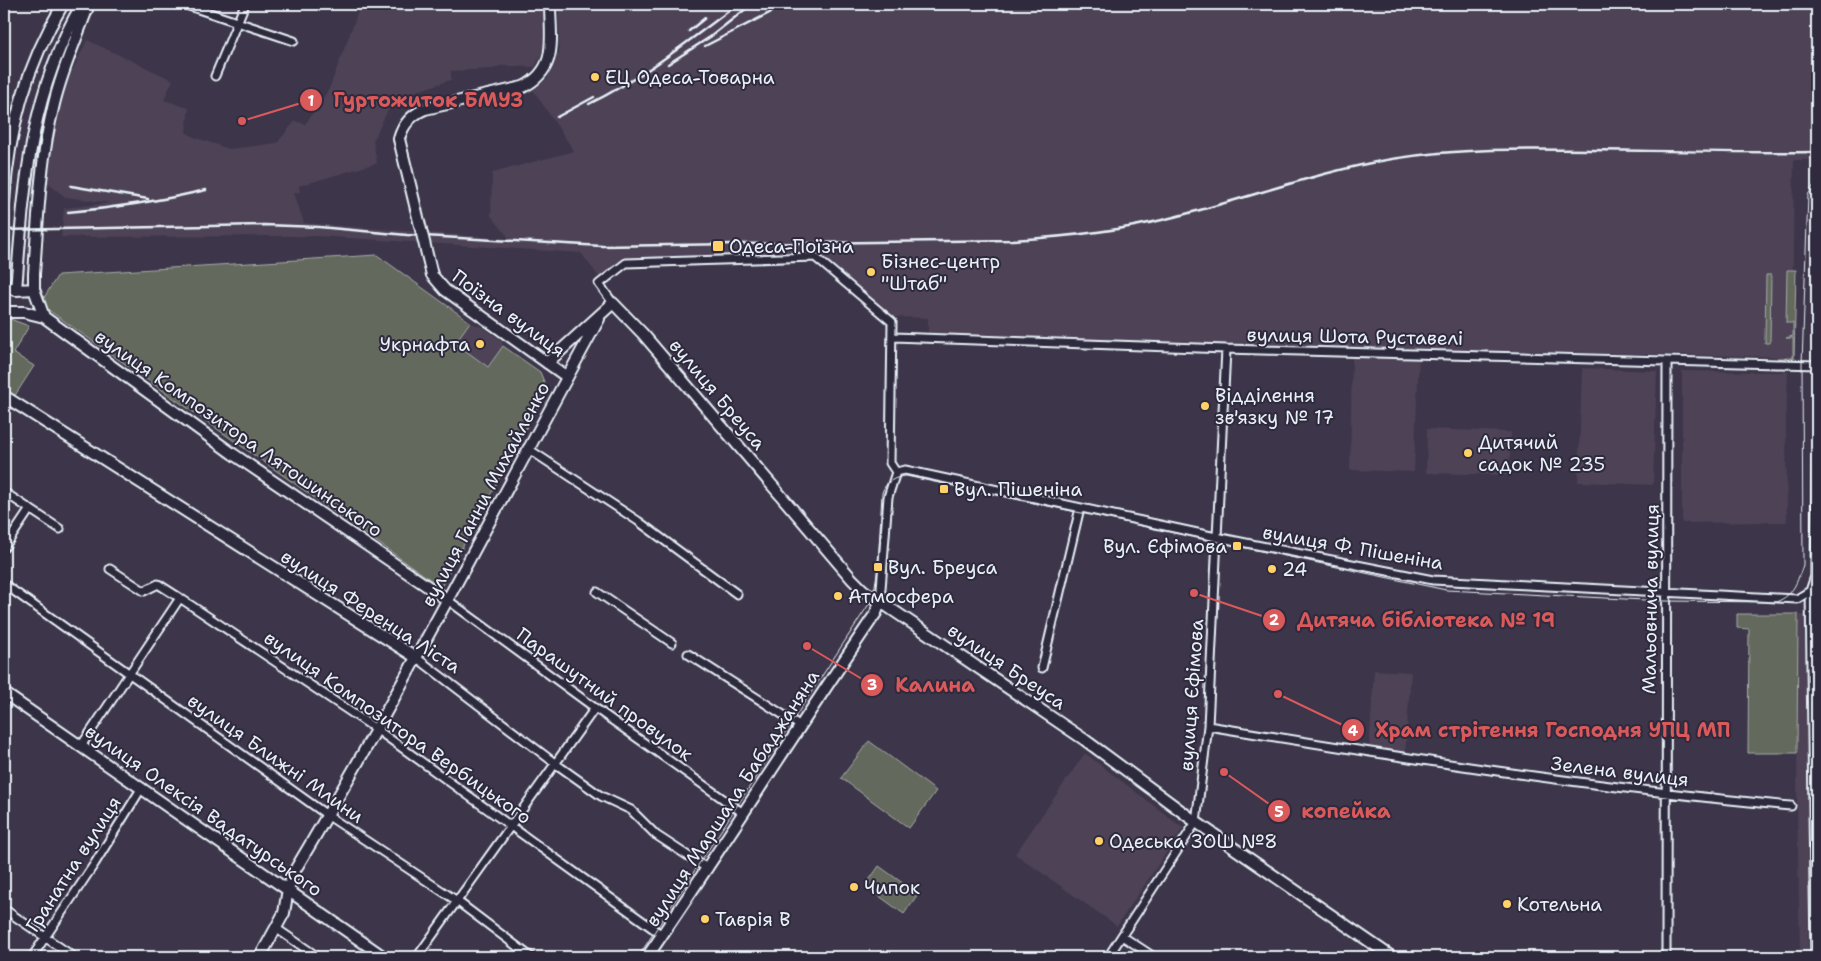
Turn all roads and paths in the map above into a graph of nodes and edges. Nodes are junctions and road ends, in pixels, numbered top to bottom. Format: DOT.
graph roads {
  1 [pos="63,4"];
  2 [pos="82,4"];
  3 [pos="90,4"];
  4 [pos="183,4"];
  5 [pos="245,4"];
  6 [pos="550,4"];
  7 [pos="237,21"];
  8 [pos="294,40"];
  9 [pos="215,76"];
  10 [pos="4,201"];
  11 [pos="4,286"];
  12 [pos="34,289"];
  13 [pos="16,290"];
  14 [pos="613,303"];
  15 [pos="4,312"];
  16 [pos="603,312"];
  17 [pos="44,317"];
  18 [pos="893,338"];
  19 [pos="1226,349"];
  20 [pos="1667,362"];
  21 [pos="547,364"];
  22 [pos="1817,365"];
  23 [pos="567,377"];
  24 [pos="4,396"];
  25 [pos="1817,409"];
  26 [pos="528,448"];
  27 [pos="896,472"];
  28 [pos="4,492"];
  29 [pos="1080,508"];
  30 [pos="30,509"];
  31 [pos="60,529"];
  32 [pos="1216,537"];
  33 [pos="4,548"];
  34 [pos="110,570"];
  35 [pos="4,584"];
  36 [pos="1810,591"];
  37 [pos="597,592"];
  38 [pos="1666,592"];
  39 [pos="737,594"];
  40 [pos="180,598"];
  41 [pos="449,601"];
  42 [pos="880,602"];
  43 [pos="672,643"];
  44 [pos="688,654"];
  45 [pos="417,658"];
  46 [pos="1042,668"];
  47 [pos="128,674"];
  48 [pos="4,693"];
  49 [pos="595,708"];
  50 [pos="799,725"];
  51 [pos="1208,726"];
  52 [pos="376,729"];
  53 [pos="81,746"];
  54 [pos="556,764"];
  55 [pos="141,789"];
  56 [pos="1665,793"];
  57 [pos="1791,806"];
  58 [pos="743,813"];
  59 [pos="327,815"];
  60 [pos="1196,822"];
  61 [pos="511,825"];
  62 [pos="708,869"];
  63 [pos="288,889"];
  64 [pos="457,901"];
  65 [pos="4,909"];
  66 [pos="277,929"];
  67 [pos="662,935"];
  68 [pos="1122,936"];
  69 [pos="45,937"];
  70 [pos="32,957"];
  71 [pos="74,957"];
  72 [pos="260,957"];
  73 [pos="318,957"];
  74 [pos="384,957"];
  75 [pos="417,957"];
  76 [pos="531,957"];
  77 [pos="647,957"];
  78 [pos="1108,957"];
  79 [pos="1154,957"];
  80 [pos="1392,957"];
  81 [pos="1666,957"];
  82 [pos="1815,957"];
  1 -- 10 [label="street"];
  2 -- 13 [label="street"];
  3 -- 12 [label="street"];
  4 -- 7 [label="street"];
  5 -- 7 [label="street"];
  6 -- 21 [label="street, Поїзна вулиця, bridge"];
  7 -- 8 [label="street"];
  7 -- 9 [label="street"];
  11 -- 13 [label="street"];
  12 -- 13 [label="street"];
  12 -- 17 [label="street"];
  14 -- 16 [label="street, вулиця Ганни Михайленко"];
  14 -- 18 [label="street"];
  14 -- 42 [label="street, вулиця Бреуса"];
  15 -- 17 [label="street, вулиця Композитора Лятошинського"];
  16 -- 21 [label="street, вулиця Ганни Михайленко"];
  16 -- 23 [label="street, вулиця Ганни Михайленко"];
  17 -- 41 [label="street, вулиця Композитора Лятошинського"];
  18 -- 19 [label="street, вулиця Шота Руставелі"];
  18 -- 27 [label="street"];
  19 -- 20 [label="street, вулиця Шота Руставелі"];
  19 -- 32 [label="street, вулиця Єфімова"];
  20 -- 22 [label="street, вулиця Шота Руставелі"];
  20 -- 38 [label="street, Мальовнича вулиця"];
  21 -- 23 [label="street, Поїзна вулиця"];
  23 -- 26 [label="street, вулиця Ганни Михайленко"];
  24 -- 45 [label="street, вулиця Ференца Ліста"];
  25 -- 36 [label="street"];
  26 -- 39 [label="street"];
  26 -- 41 [label="street, вулиця Ганни Михайленко"];
  27 -- 29 [label="street, вулиця Ф. Пішеніна"];
  27 -- 42 [label="street, вулиця Маршала Бабаджаняна"];
  28 -- 30 [label="street"];
  29 -- 32 [label="street, вулиця Ф. Пішеніна"];
  29 -- 46 [label="street"];
  30 -- 31 [label="street"];
  30 -- 33 [label="street"];
  32 -- 38 [label="street, вулиця Ф. Пішеніна"];
  32 -- 51 [label="street, вулиця Єфімова"];
  34 -- 40 [label="street, вулиця Композитора Вербицького"];
  35 -- 47 [label="street, вулиця Ближні Млини"];
  36 -- 38 [label="street, вулиця Ф. Пішеніна"];
  36 -- 82 [label="street"];
  37 -- 43 [label="street"];
  38 -- 56 [label="street, Мальовнича вулиця"];
  40 -- 47 [label="street"];
  40 -- 52 [label="street, вулиця Композитора Вербицького"];
  41 -- 45 [label="street, вулиця Ганни Михайленко"];
  41 -- 49 [label="street, Парашутний провулок"];
  42 -- 50 [label="street, вулиця Маршала Бабаджаняна"];
  42 -- 60 [label="street, вулиця Бреуса"];
  44 -- 50 [label="street"];
  45 -- 52 [label="street, вулиця Ганни Михайленко"];
  45 -- 54 [label="street, вулиця Ференца Ліста"];
  47 -- 53 [label="street"];
  47 -- 59 [label="street, вулиця Ближні Млини"];
  48 -- 53 [label="street, вулиця Олексія Вадатурського"];
  49 -- 54 [label="street"];
  49 -- 58 [label="street, Парашутний провулок"];
  50 -- 58 [label="street, вулиця Маршала Бабаджаняна"];
  51 -- 56 [label="street, Зелена вулиця"];
  51 -- 60 [label="street, вулиця Єфімова"];
  52 -- 59 [label="street, вулиця Ганни Михайленко"];
  52 -- 61 [label="street, вулиця Композитора Вербицького"];
  53 -- 55 [label="street, вулиця Олексія Вадатурського"];
  54 -- 61 [label="street"];
  54 -- 62 [label="street, вулиця Ференца Ліста"];
  55 -- 63 [label="street, вулиця Олексія Вадатурського"];
  55 -- 69 [label="street, Гранатна вулиця"];
  56 -- 57 [label="street, Зелена вулиця"];
  56 -- 81 [label="street, Мальовнича вулиця"];
  58 -- 62 [label="street, вулиця Маршала Бабаджаняна"];
  59 -- 63 [label="street, вулиця Ганни Михайленко"];
  59 -- 64 [label="street, вулиця Ближні Млини"];
  60 -- 68 [label="street, вулиця Єфімова"];
  60 -- 80 [label="street, вулиця Бреуса"];
  61 -- 64 [label="street"];
  61 -- 67 [label="street, вулиця Композитора Вербицького"];
  62 -- 67 [label="street, вулиця Маршала Бабаджаняна"];
  63 -- 66 [label="street, вулиця Ганни Михайленко"];
  63 -- 74 [label="street, вулиця Олексія Вадатурського"];
  64 -- 75 [label="street"];
  64 -- 76 [label="street, вулиця Ближні Млини"];
  65 -- 69 [label="street"];
  66 -- 72 [label="street, вулиця Ганни Михайленко"];
  66 -- 73 [label="street"];
  67 -- 77 [label="street, вулиця Маршала Бабаджаняна"];
  68 -- 78 [label="street, вулиця Єфімова"];
  68 -- 79 [label="street"];
  69 -- 70 [label="street, Гранатна вулиця"];
  69 -- 71 [label="street"];
}
